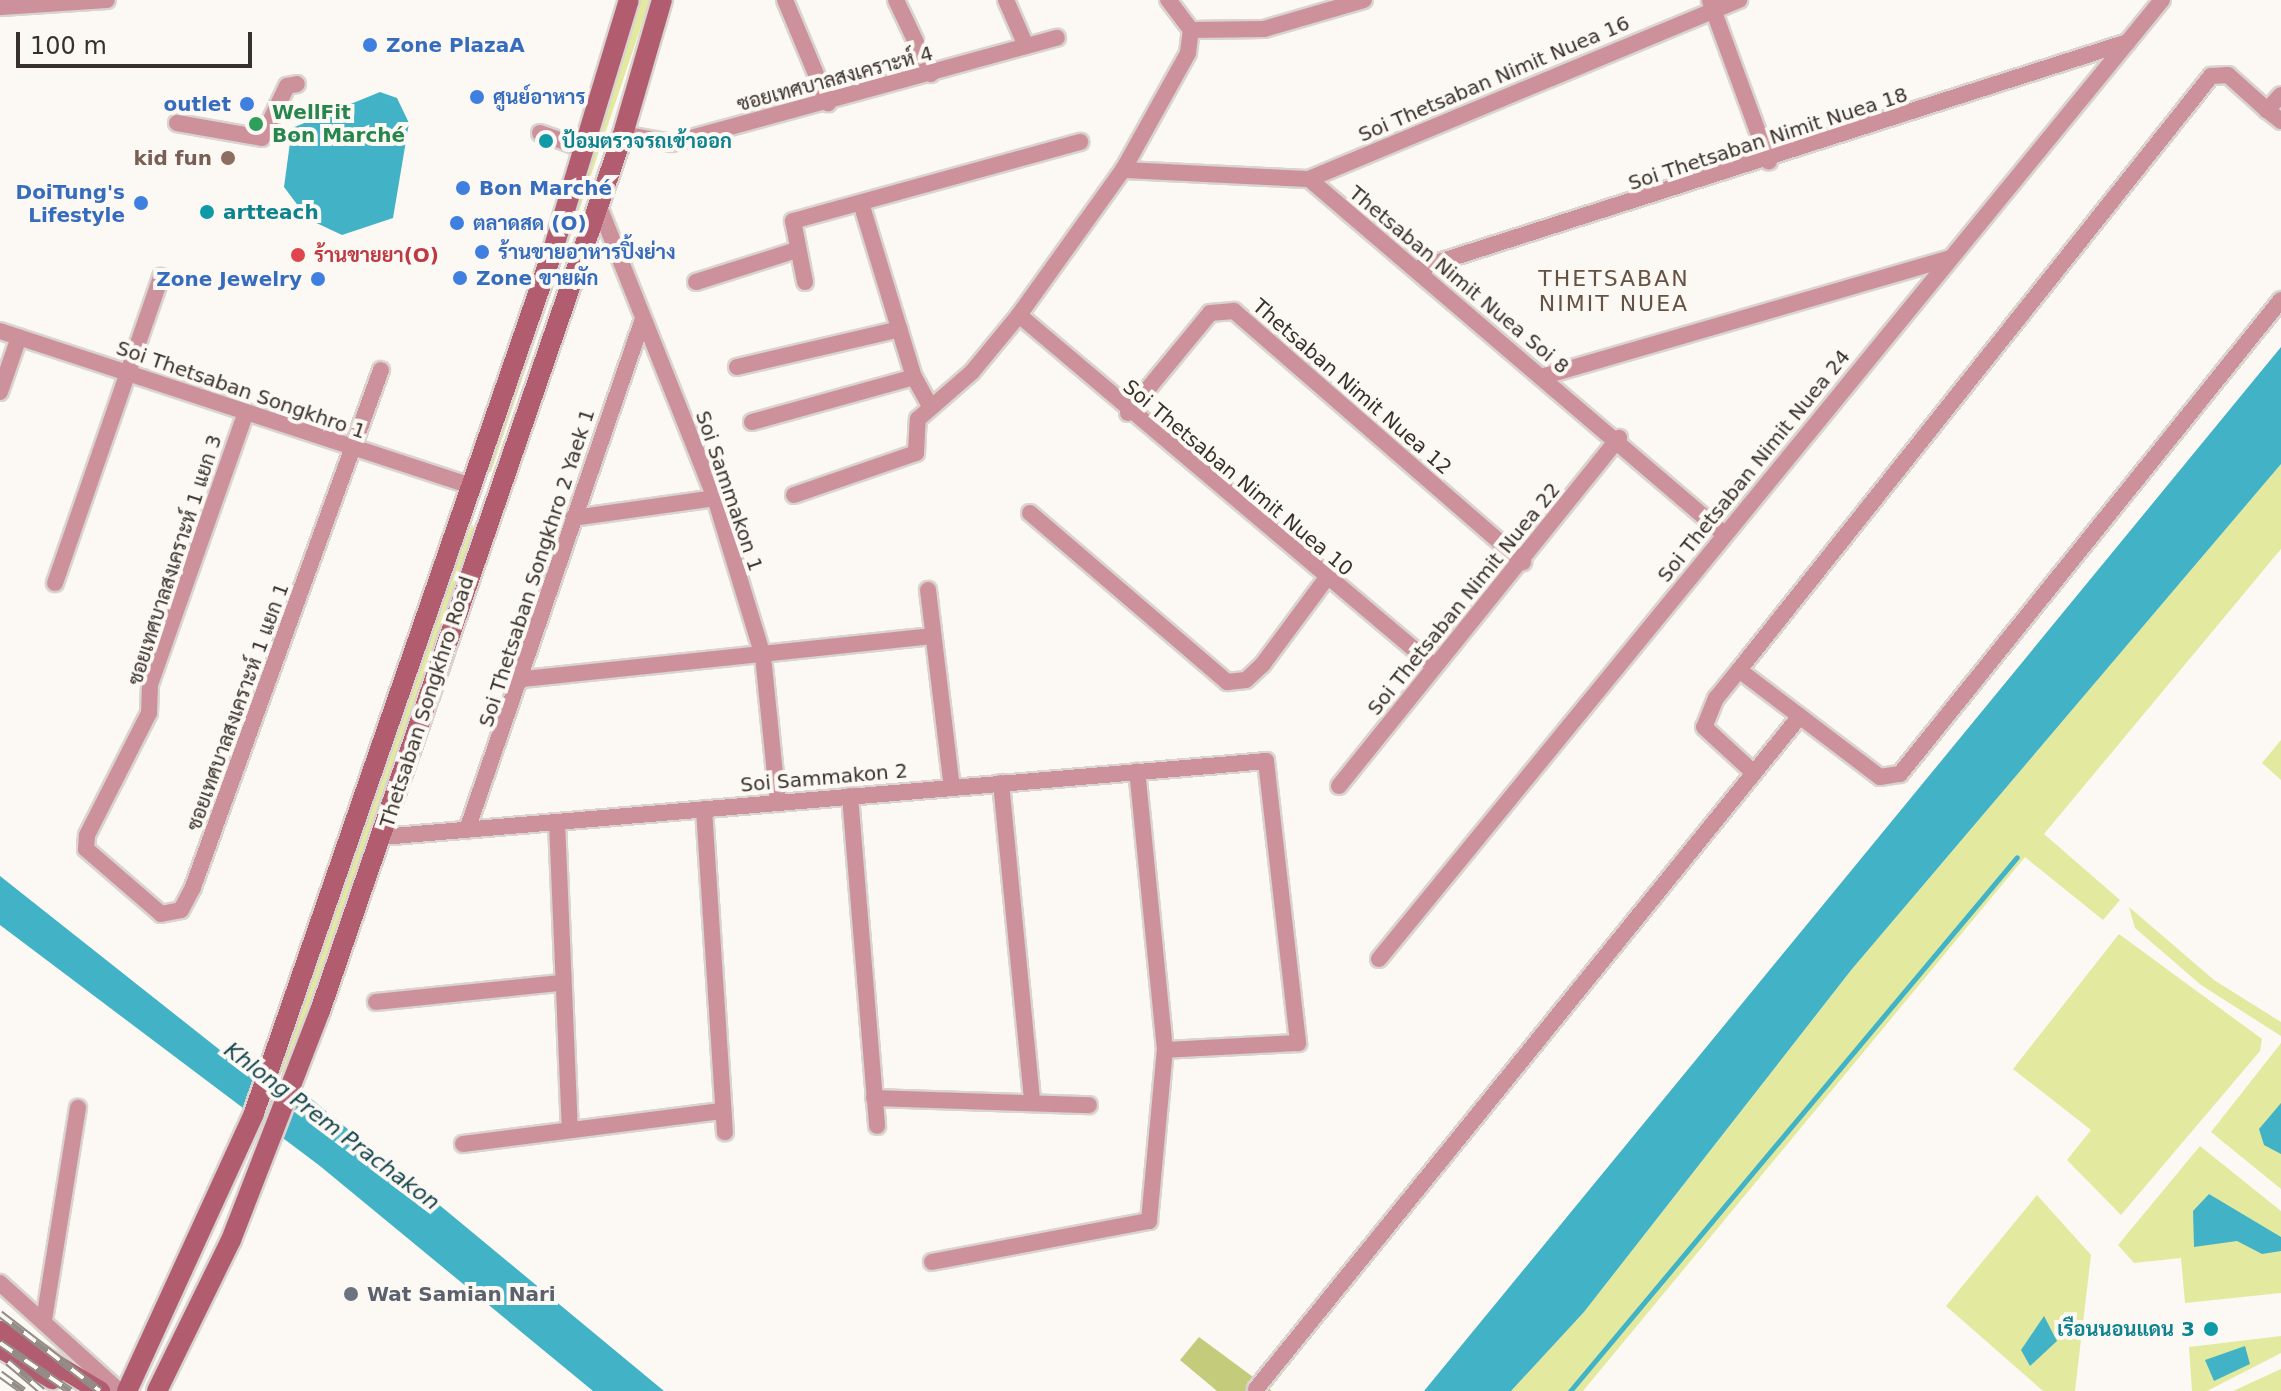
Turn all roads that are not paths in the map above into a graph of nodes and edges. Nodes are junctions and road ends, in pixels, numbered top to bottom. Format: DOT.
graph roads {
  1 [pos="107,0"];
  2 [pos="629,0"];
  3 [pos="662,0"];
  4 [pos="785,0"];
  5 [pos="896,0"];
  6 [pos="1006,0"];
  7 [pos="1168,0"];
  8 [pos="1364,0"];
  9 [pos="1739,0"];
  10 [pos="2162,0"];
  11 [pos="1711,5"];
  12 [pos="0,7"];
  13 [pos="1191,30"];
  14 [pos="1057,38"];
  15 [pos="2129,42"];
  16 [pos="1026,46"];
  17 [pos="931,74"];
  18 [pos="297,84"];
  19 [pos="2281,95"];
  20 [pos="828,103"];
  21 [pos="2267,110"];
  22 [pos="2281,121"];
  23 [pos="177,123"];
  24 [pos="540,133"];
  25 [pos="623,134"];
  26 [pos="1080,142"];
  27 [pos="585,149"];
  28 [pos="1769,162"];
  29 [pos="1123,170"];
  30 [pos="1309,179"];
  31 [pos="861,203"];
  32 [pos="598,204"];
  33 [pos="797,250"];
  34 [pos="1951,258"];
  35 [pos="1417,269"];
  36 [pos="161,277"];
  37 [pos="696,282"];
  38 [pos="805,282"];
  39 [pos="2281,300"];
  40 [pos="1019,315"];
  41 [pos="643,319"];
  42 [pos="900,329"];
  43 [pos="0,331"];
  44 [pos="19,337"];
  45 [pos="737,367"];
  46 [pos="381,370"];
  47 [pos="130,372"];
  48 [pos="914,377"];
  49 [pos="1541,377"];
  50 [pos="0,392"];
  51 [pos="929,404"];
  52 [pos="246,412"];
  53 [pos="1128,413"];
  54 [pos="752,422"];
  55 [pos="1619,438"];
  56 [pos="355,451"];
  57 [pos="469,485"];
  58 [pos="495,493"];
  59 [pos="794,495"];
  60 [pos="715,498"];
  61 [pos="1030,513"];
  62 [pos="573,518"];
  63 [pos="1724,534"];
  64 [pos="1523,562"];
  65 [pos="1326,579"];
  66 [pos="55,583"];
  67 [pos="928,590"];
  68 [pos="932,636"];
  69 [pos="763,656"];
  70 [pos="1434,666"];
  71 [pos="1739,670"];
  72 [pos="523,679"];
  73 [pos="1800,716"];
  74 [pos="1137,771"];
  75 [pos="1753,772"];
  76 [pos="1001,783"];
  77 [pos="1339,786"];
  78 [pos="952,787"];
  79 [pos="850,796"];
  80 [pos="778,803"];
  81 [pos="704,809"];
  82 [pos="557,822"];
  83 [pos="467,830"];
  84 [pos="382,837"];
  85 [pos="124,882"];
  86 [pos="1379,959"];
  87 [pos="560,983"];
  88 [pos="376,1002"];
  89 [pos="1165,1050"];
  90 [pos="874,1098"];
  91 [pos="1032,1101"];
  92 [pos="1089,1105"];
  93 [pos="78,1108"];
  94 [pos="721,1111"];
  95 [pos="877,1126"];
  96 [pos="570,1128"];
  97 [pos="725,1132"];
  98 [pos="463,1144"];
  99 [pos="932,1262"];
  100 [pos="0,1283"];
  101 [pos="44,1320"];
  102 [pos="0,1331"];
  103 [pos="0,1348"];
  104 [pos="1256,1389"];
  105 [pos="73,1391"];
  106 [pos="100,1391"];
  107 [pos="119,1391"];
  108 [pos="127,1391"];
  109 [pos="157,1391"];
  1 -- 12 [label="street"];
  2 -- 27 [label="street, Thetsaban Songkhro Road"];
  3 -- 25 [label="street, Thetsaban Songkhro Road"];
  4 -- 20 [label="street"];
  5 -- 17 [label="street"];
  6 -- 16 [label="street"];
  7 -- 13 [label="street"];
  8 -- 13 [label="street"];
  9 -- 11 [label="street, Soi Thetsaban Nimit Nuea 16"];
  10 -- 15 [label="street, Soi Thetsaban Nimit Nuea 24"];
  11 -- 28 [label="street"];
  11 -- 30 [label="street, Soi Thetsaban Nimit Nuea 16"];
  13 -- 29 [label="street"];
  14 -- 16 [label="street, ซอยเทศบาลสงเคราะห์ 4"];
  15 -- 28 [label="street, Soi Thetsaban Nimit Nuea 18"];
  15 -- 34 [label="street, Soi Thetsaban Nimit Nuea 24"];
  16 -- 17 [label="street, ซอยเทศบาลสงเคราะห์ 4"];
  17 -- 20 [label="street, ซอยเทศบาลสงเคราะห์ 4"];
  18 -- 23 [label="street"];
  19 -- 21 [label="street"];
  20 -- 25 [label="street, ซอยเทศบาลสงเคราะห์ 4"];
  21 -- 22 [label="street"];
  21 -- 71 [label="street"];
  24 -- 27 [label="street"];
  25 -- 32 [label="street, Thetsaban Songkhro Road"];
  26 -- 31 [label="street"];
  27 -- 57 [label="street, Thetsaban Songkhro Road"];
  28 -- 35 [label="street, Soi Thetsaban Nimit Nuea 18"];
  29 -- 30 [label="street"];
  29 -- 40 [label="street"];
  30 -- 35 [label="street, Thetsaban Nimit Nuea Soi 8"];
  31 -- 33 [label="street"];
  31 -- 42 [label="street"];
  32 -- 41 [label="street, Soi Sammakon 1"];
  32 -- 58 [label="street, Thetsaban Songkhro Road"];
  33 -- 37 [label="street"];
  33 -- 38 [label="street"];
  34 -- 49 [label="street"];
  34 -- 63 [label="street, Soi Thetsaban Nimit Nuea 24"];
  35 -- 49 [label="street, Thetsaban Nimit Nuea Soi 8"];
  36 -- 47 [label="street"];
  39 -- 73 [label="street"];
  40 -- 51 [label="street"];
  40 -- 53 [label="street, Soi Thetsaban Nimit Nuea 10"];
  41 -- 60 [label="street, Soi Sammakon 1"];
  41 -- 62 [label="street, Soi Thetsaban Songkhro 2 Yaek 1"];
  42 -- 45 [label="street"];
  42 -- 48 [label="street"];
  43 -- 44 [label="street, Soi Thetsaban Songkhro 1"];
  44 -- 47 [label="street, Soi Thetsaban Songkhro 1"];
  44 -- 50 [label="street"];
  46 -- 56 [label="street"];
  47 -- 52 [label="street, Soi Thetsaban Songkhro 1"];
  47 -- 66 [label="street"];
  48 -- 51 [label="street"];
  48 -- 54 [label="street"];
  49 -- 55 [label="street, Thetsaban Nimit Nuea Soi 8"];
  51 -- 59 [label="street"];
  52 -- 56 [label="street, Soi Thetsaban Songkhro 1"];
  52 -- 85 [label="street, ซอยเทศบาลสงเคราะห์ 1 แยก 3"];
  53 -- 64 [label="street, Thetsaban Nimit Nuea 12"];
  53 -- 65 [label="street, Soi Thetsaban Nimit Nuea 10"];
  55 -- 63 [label="street, Thetsaban Nimit Nuea Soi 8"];
  55 -- 64 [label="street, Soi Thetsaban Nimit Nuea 22"];
  56 -- 57 [label="street, Soi Thetsaban Songkhro 1"];
  56 -- 85 [label="street, ซอยเทศบาลสงเคราะห์ 1 แยก 1"];
  57 -- 58 [label="street"];
  57 -- 108 [label="street, Thetsaban Songkhro Road"];
  58 -- 84 [label="street, Thetsaban Songkhro Road"];
  60 -- 62 [label="street"];
  60 -- 69 [label="street, Soi Sammakon 1"];
  61 -- 65 [label="street"];
  62 -- 72 [label="street, Soi Thetsaban Songkhro 2 Yaek 1"];
  63 -- 86 [label="street, Soi Thetsaban Nimit Nuea 24"];
  64 -- 70 [label="street, Soi Thetsaban Nimit Nuea 22"];
  65 -- 70 [label="street, Soi Thetsaban Nimit Nuea 10"];
  67 -- 68 [label="street"];
  68 -- 69 [label="street"];
  68 -- 78 [label="street"];
  69 -- 72 [label="street"];
  69 -- 80 [label="street, Soi Sammakon 1"];
  70 -- 77 [label="street, Soi Thetsaban Nimit Nuea 22"];
  71 -- 73 [label="street"];
  71 -- 75 [label="street"];
  72 -- 83 [label="street, Soi Thetsaban Songkhro 2 Yaek 1"];
  73 -- 75 [label="street"];
  74 -- 76 [label="street, Soi Sammakon 2"];
  74 -- 89 [label="street"];
  74 -- 89 [label="street, Soi Sammakon 2"];
  75 -- 104 [label="street"];
  76 -- 78 [label="street, Soi Sammakon 2"];
  76 -- 91 [label="street"];
  78 -- 79 [label="street, Soi Sammakon 2"];
  79 -- 80 [label="street, Soi Sammakon 2"];
  79 -- 90 [label="street"];
  80 -- 81 [label="street, Soi Sammakon 2"];
  81 -- 82 [label="street, Soi Sammakon 2"];
  81 -- 94 [label="street"];
  82 -- 83 [label="street, Soi Sammakon 2"];
  82 -- 87 [label="street"];
  83 -- 84 [label="street, Soi Sammakon 2"];
  84 -- 109 [label="street, Thetsaban Songkhro Road"];
  87 -- 88 [label="street"];
  87 -- 96 [label="street"];
  89 -- 99 [label="street"];
  90 -- 91 [label="street"];
  90 -- 95 [label="street"];
  91 -- 92 [label="street"];
  93 -- 101 [label="street"];
  94 -- 96 [label="street"];
  94 -- 97 [label="street"];
  96 -- 98 [label="street"];
  100 -- 101 [label="street"];
  101 -- 107 [label="street"];
  102 -- 106 [label="street"];
  103 -- 105 [label="street"];
}
